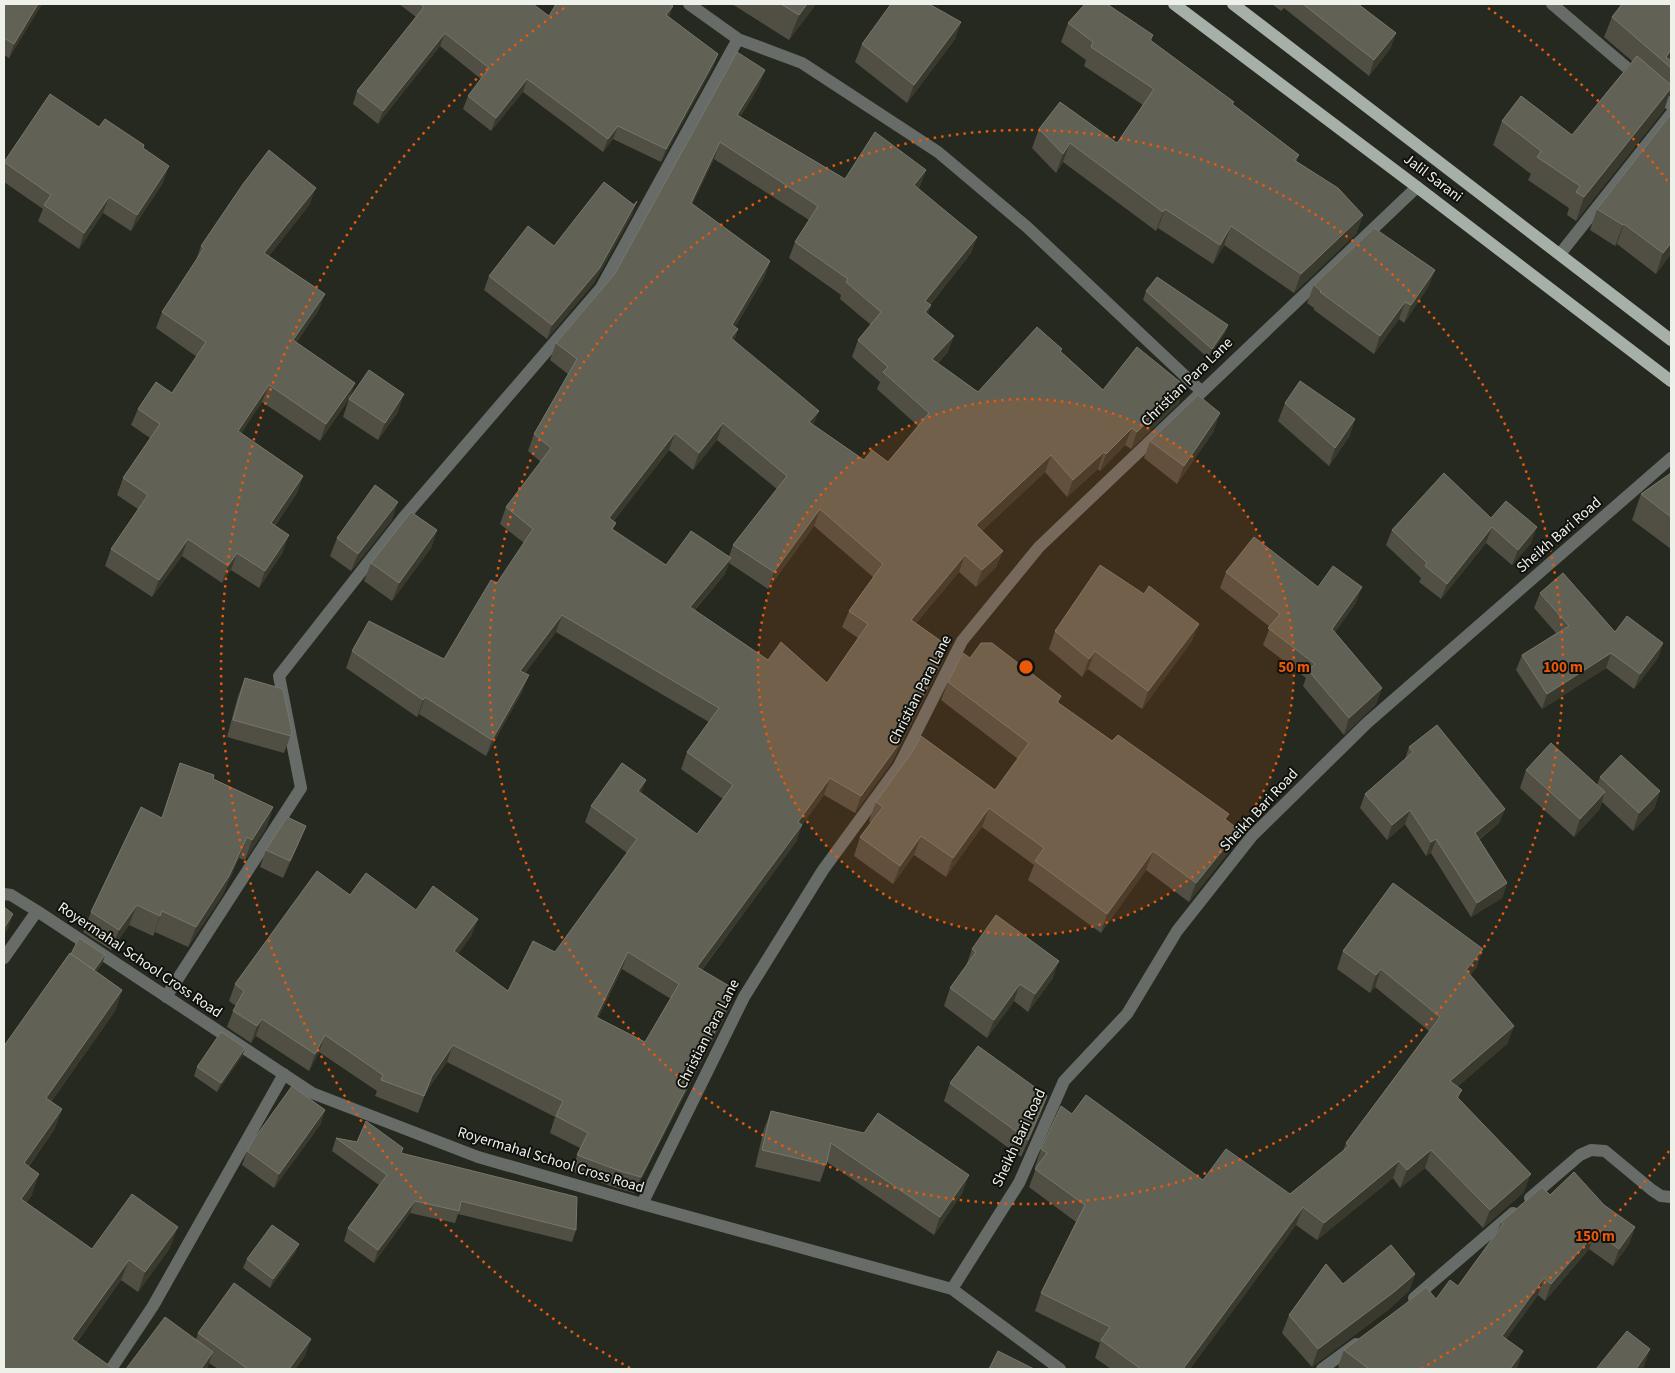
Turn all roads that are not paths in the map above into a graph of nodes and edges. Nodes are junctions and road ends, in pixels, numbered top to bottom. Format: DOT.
graph roads {
  1 [pos="689,4"];
  2 [pos="1174,4"];
  3 [pos="1233,4"];
  4 [pos="1552,4"];
  5 [pos="738,39"];
  6 [pos="1671,105"];
  7 [pos="1671,114"];
  8 [pos="1417,187"];
  9 [pos="1560,254"];
  10 [pos="1671,340"];
  11 [pos="1671,381"];
  12 [pos="1201,391"];
  13 [pos="1671,458"];
  14 [pos="4,894"];
  15 [pos="37,911"];
  16 [pos="4,958"];
  17 [pos="166,997"];
  18 [pos="284,1074"];
  19 [pos="1671,1197"];
  20 [pos="642,1204"];
  21 [pos="952,1289"];
  22 [pos="1401,1309"];
  23 [pos="1370,1334"];
  24 [pos="111,1369"];
  25 [pos="1060,1369"];
  26 [pos="1322,1369"];
  1 -- 5 [label="street"];
  2 -- 8 [label="main road, Jalil Sarani"];
  3 -- 9 [label="main road, Jalil Sarani"];
  4 -- 6 [label="street"];
  5 -- 12 [label="street"];
  5 -- 17 [label="street"];
  7 -- 9 [label="street"];
  8 -- 11 [label="main road, Jalil Sarani"];
  8 -- 12 [label="street, Christian Para Lane"];
  9 -- 10 [label="main road, Jalil Sarani"];
  12 -- 20 [label="street, Christian Para Lane"];
  13 -- 21 [label="street, Sheikh Bari Road"];
  14 -- 15 [label="street, Royermahal School Cross Road"];
  15 -- 16 [label="street"];
  15 -- 17 [label="street, Royermahal School Cross Road"];
  17 -- 18 [label="street, Royermahal School Cross Road"];
  18 -- 20 [label="street, Royermahal School Cross Road"];
  18 -- 24 [label="street"];
  19 -- 22 [label="street"];
  20 -- 21 [label="street, Royermahal School Cross Road"];
  21 -- 25 [label="street, Royermahal School Cross Road"];
  23 -- 26 [label="street"];
}
